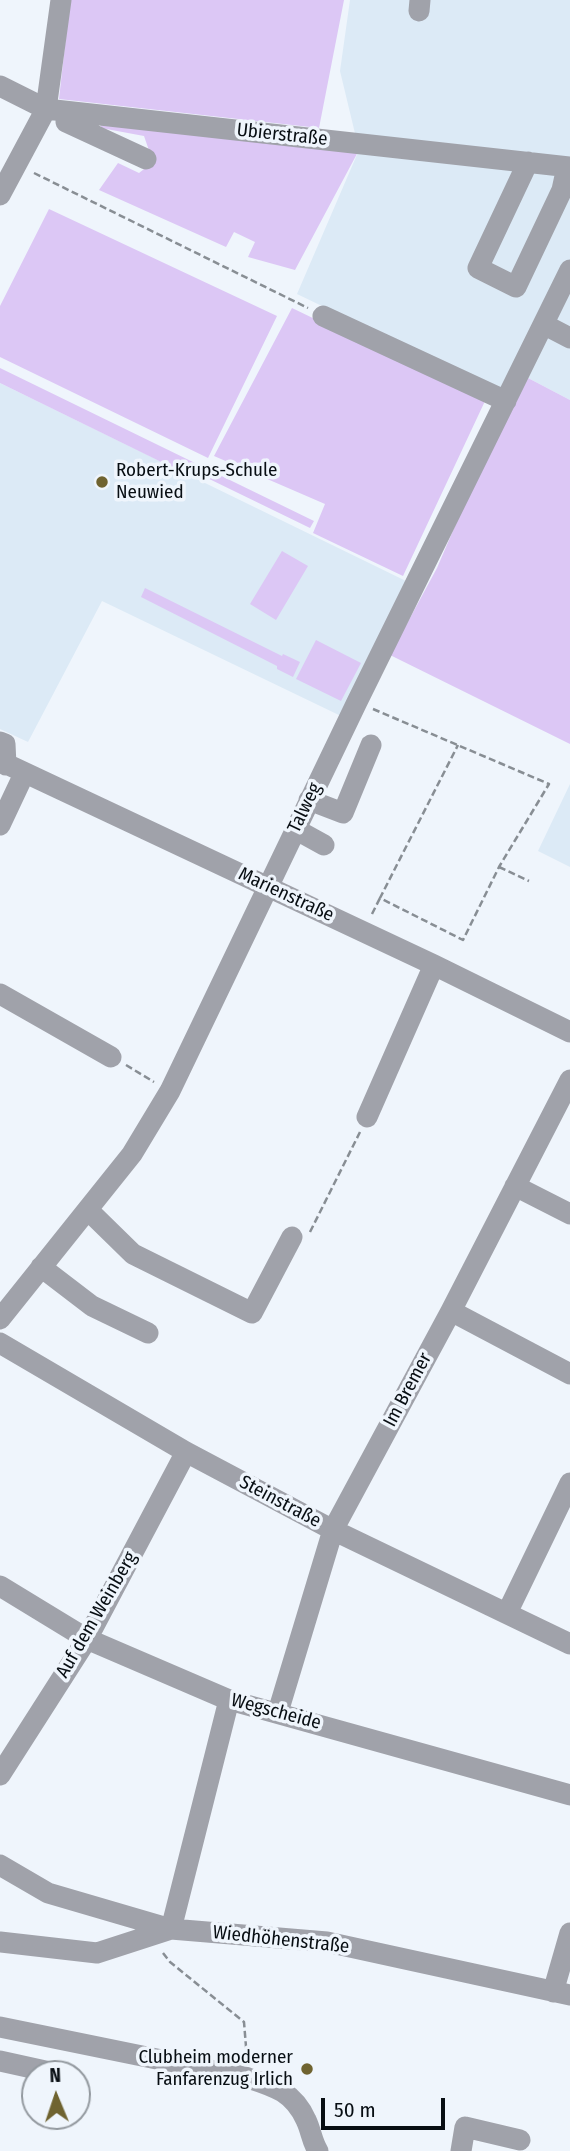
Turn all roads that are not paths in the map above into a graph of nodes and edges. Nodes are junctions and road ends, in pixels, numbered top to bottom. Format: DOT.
graph roads {
  1 [pos="61,0"];
  2 [pos="0,86"];
  3 [pos="57,111"];
  4 [pos="146,159"];
  5 [pos="528,162"];
  6 [pos="569,167"];
  7 [pos="0,195"];
  8 [pos="570,270"];
  9 [pos="323,316"];
  10 [pos="545,325"];
  11 [pos="570,338"];
  12 [pos="506,401"];
  13 [pos="0,742"];
  14 [pos="370,745"];
  15 [pos="10,767"];
  16 [pos="309,800"];
  17 [pos="0,825"];
  18 [pos="295,829"];
  19 [pos="324,845"];
  20 [pos="268,886"];
  21 [pos="434,965"];
  22 [pos="0,994"];
  23 [pos="570,1032"];
  24 [pos="111,1057"];
  25 [pos="570,1080"];
  26 [pos="367,1116"];
  27 [pos="515,1186"];
  28 [pos="88,1210"];
  29 [pos="570,1214"];
  30 [pos="292,1237"];
  31 [pos="41,1267"];
  32 [pos="451,1311"];
  33 [pos="0,1319"];
  34 [pos="148,1333"];
  35 [pos="0,1343"];
  36 [pos="570,1374"];
  37 [pos="186,1452"];
  38 [pos="570,1483"];
  39 [pos="332,1531"];
  40 [pos="0,1587"];
  41 [pos="507,1613"];
  42 [pos="87,1639"];
  43 [pos="570,1644"];
  44 [pos="229,1700"];
  45 [pos="278,1712"];
  46 [pos="0,1775"];
  47 [pos="570,1795"];
  48 [pos="0,1865"];
  49 [pos="161,1932"];
  50 [pos="570,1933"];
  51 [pos="0,1942"];
  52 [pos="561,1994"];
  53 [pos="0,2027"];
  54 [pos="0,2061"];
  55 [pos="21,2066"];
  56 [pos="520,2140"];
  57 [pos="318,2151"];
  58 [pos="461,2151"];
  1 -- 3 [label="street"];
  2 -- 3 [label="street, Ubierstraße"];
  3 -- 4 [label="street"];
  3 -- 5 [label="street, Ubierstraße"];
  3 -- 7 [label="street"];
  5 -- 6 [label="street, Ubierstraße"];
  5 -- 6 [label="street"];
  8 -- 10 [label="street, Talweg"];
  9 -- 12 [label="street"];
  10 -- 11 [label="street"];
  10 -- 12 [label="street, Talweg"];
  12 -- 16 [label="street, Talweg"];
  13 -- 15 [label="street"];
  14 -- 16 [label="street"];
  15 -- 17 [label="street"];
  15 -- 20 [label="street, Marienstraße"];
  16 -- 18 [label="street, Talweg"];
  18 -- 19 [label="street"];
  18 -- 20 [label="street, Talweg"];
  20 -- 21 [label="street, Marienstraße"];
  20 -- 28 [label="street, Talweg"];
  21 -- 23 [label="street, Marienstraße"];
  21 -- 26 [label="street"];
  22 -- 24 [label="street"];
  25 -- 27 [label="street, Im Bremer"];
  27 -- 29 [label="street"];
  27 -- 32 [label="street, Im Bremer"];
  28 -- 30 [label="street"];
  28 -- 31 [label="street, Talweg"];
  31 -- 33 [label="street, Talweg"];
  31 -- 34 [label="street"];
  32 -- 36 [label="street"];
  32 -- 39 [label="street, Im Bremer"];
  35 -- 37 [label="street, Steinstraße"];
  37 -- 39 [label="street, Steinstraße"];
  37 -- 42 [label="street, Auf dem Weinberg"];
  38 -- 41 [label="street"];
  39 -- 41 [label="street, Steinstraße"];
  39 -- 45 [label="street, Im Bremer"];
  40 -- 42 [label="street, Wegscheide"];
  41 -- 43 [label="street, Steinstraße"];
  42 -- 44 [label="street, Wegscheide"];
  42 -- 46 [label="street, Auf dem Weinberg"];
  44 -- 45 [label="street, Wegscheide"];
  44 -- 49 [label="street"];
  45 -- 47 [label="street, Wegscheide"];
  48 -- 49 [label="street, Wiedhöhenstraße"];
  49 -- 51 [label="street"];
  49 -- 52 [label="street, Wiedhöhenstraße"];
  50 -- 52 [label="street"];
  53 -- 57 [label="street"];
  54 -- 55 [label="street"];
  56 -- 58 [label="street"];
}
